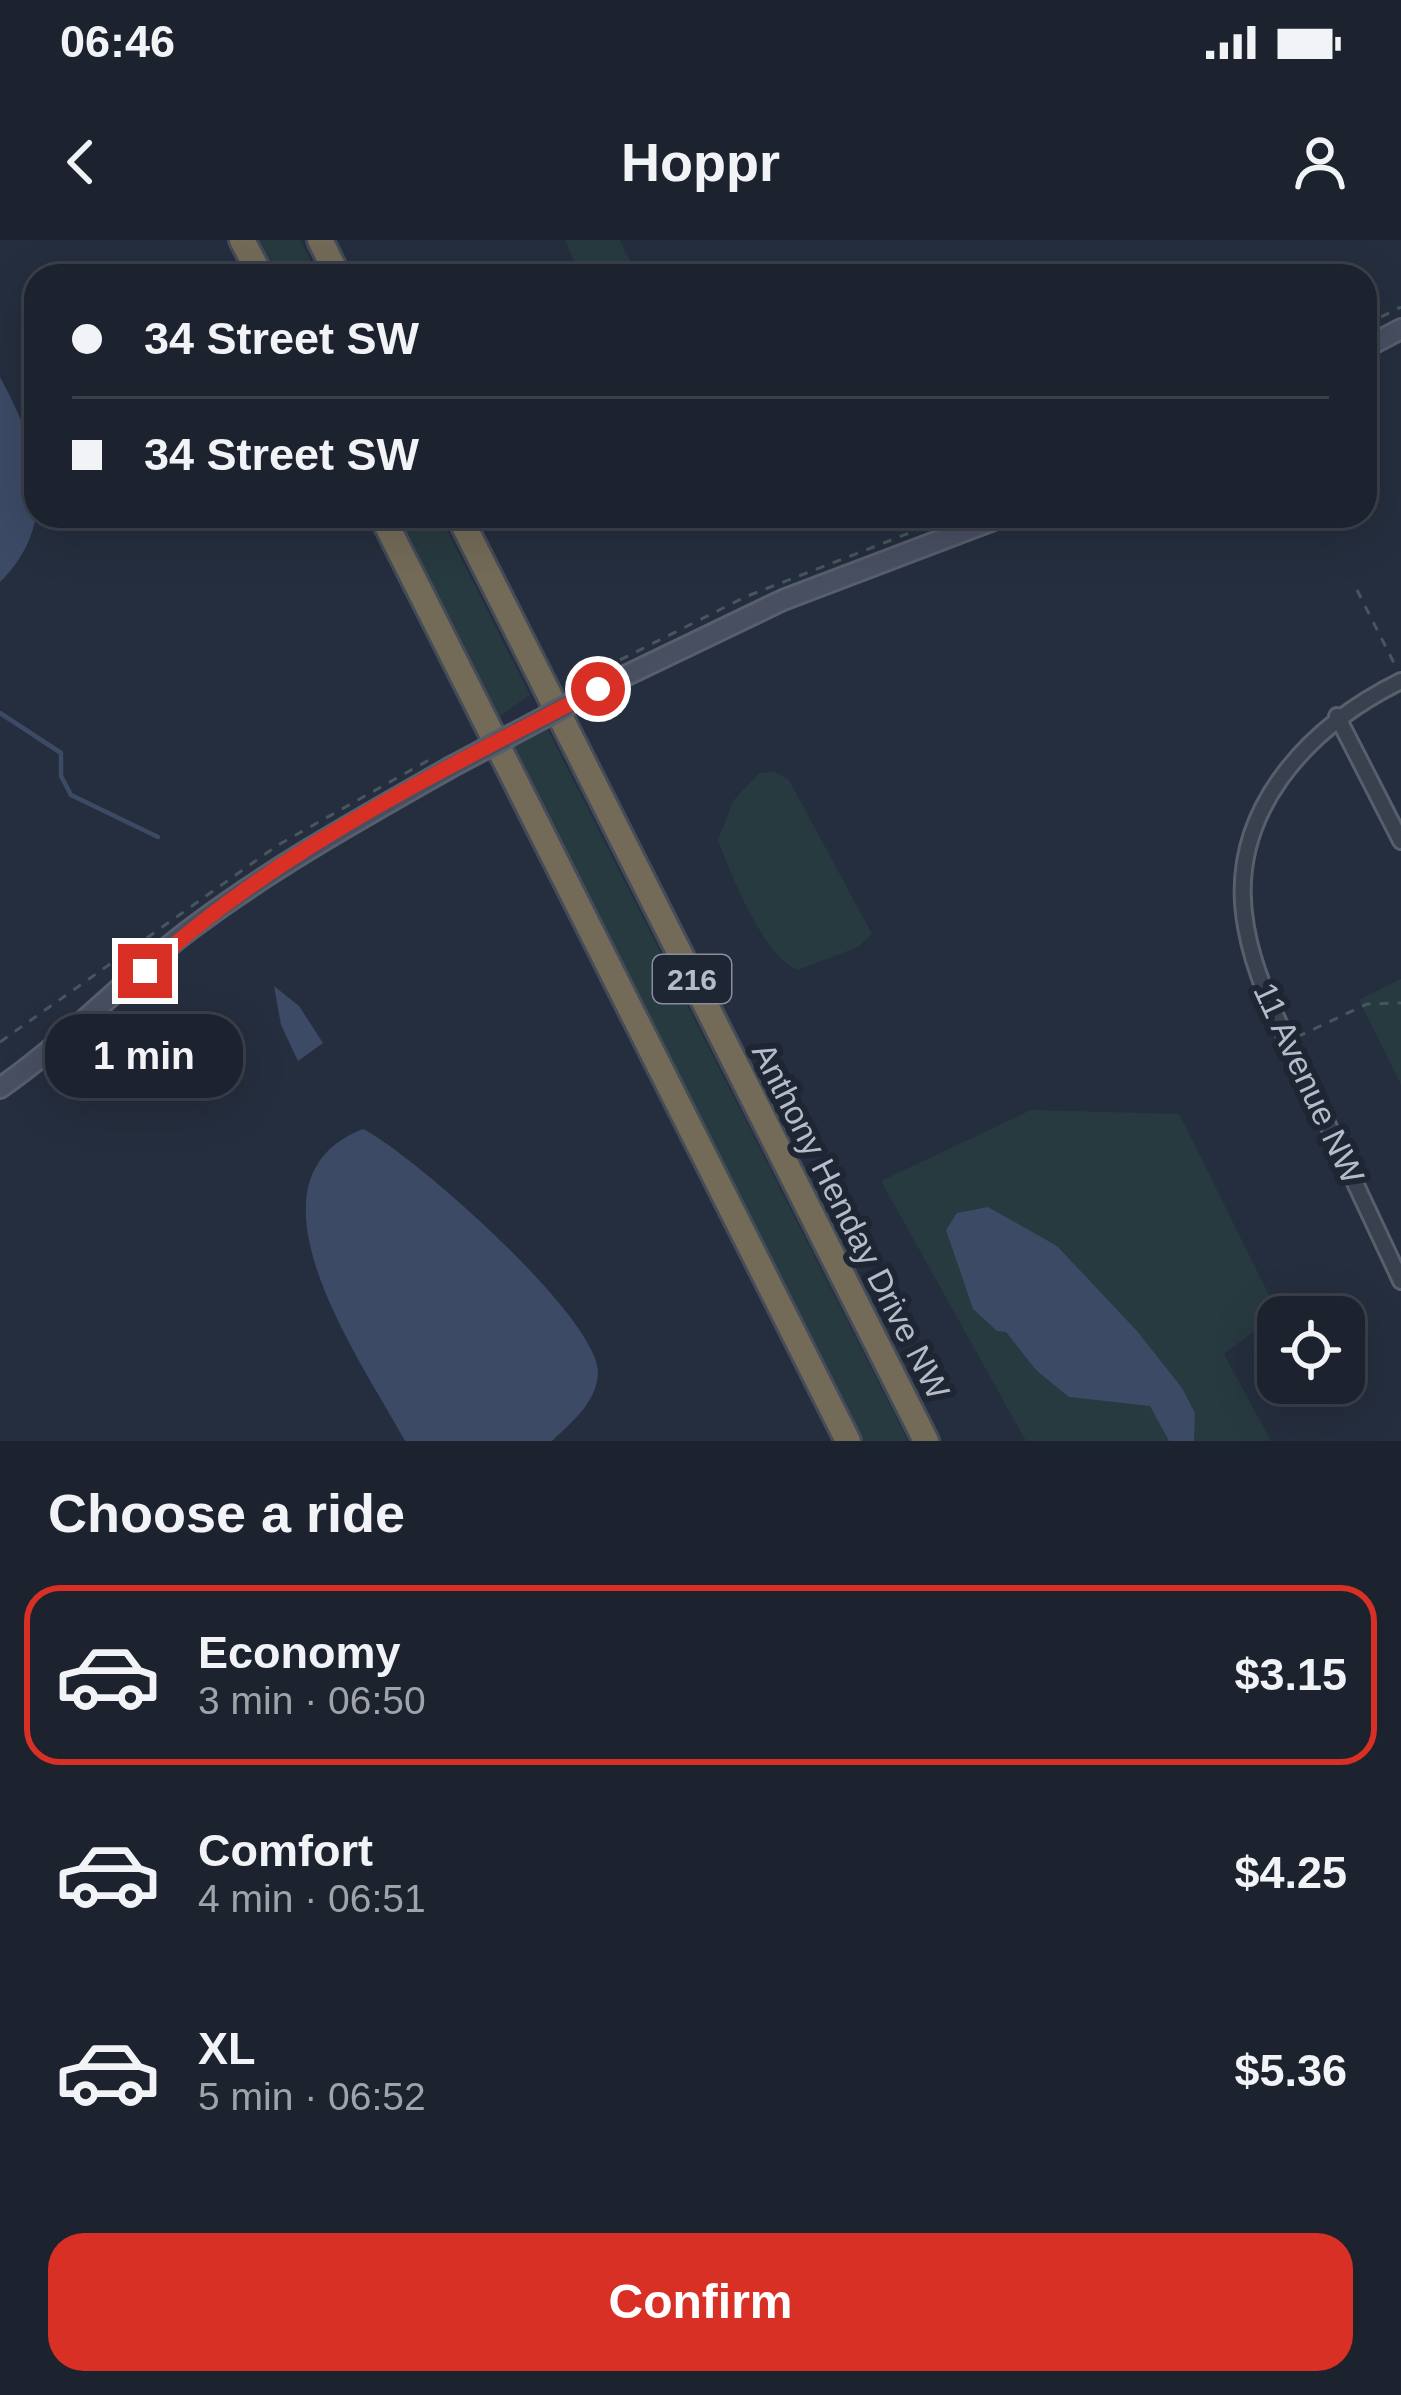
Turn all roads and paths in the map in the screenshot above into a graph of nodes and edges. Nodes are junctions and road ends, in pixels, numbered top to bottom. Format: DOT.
graph roads {
  1 [pos="388,528"];
  2 [pos="465,528"];
  3 [pos="972,528"];
  4 [pos="1358,590"];
  5 [pos="1401,679"];
  6 [pos="1337,716"];
  7 [pos="450,760"];
  8 [pos="1401,841"];
  9 [pos="1271,944"];
  10 [pos="1251,948"];
  11 [pos="1401,1003"];
  12 [pos="1296,1038"];
  13 [pos="0,1042"];
  14 [pos="0,1088"];
  15 [pos="1401,1281"];
  16 [pos="848,1441"];
  17 [pos="926,1441"];
  1 -- 16 [label="highway, 216"];
  2 -- 17 [label="highway, Anthony Henday Drive NW / 216"];
  3 -- 7 [label="main road, bridge"];
  4 -- 5 [label="path"];
  5 -- 6 [label="street, 11 Avenue NW"];
  6 -- 8 [label="street"];
  6 -- 10 [label="street, 11 Avenue NW"];
  7 -- 13 [label="path"];
  7 -- 14 [label="main road"];
  9 -- 10 [label="street, 11 Avenue NW"];
  10 -- 15 [label="street, 11 Avenue NW"];
  11 -- 12 [label="path"];
}
